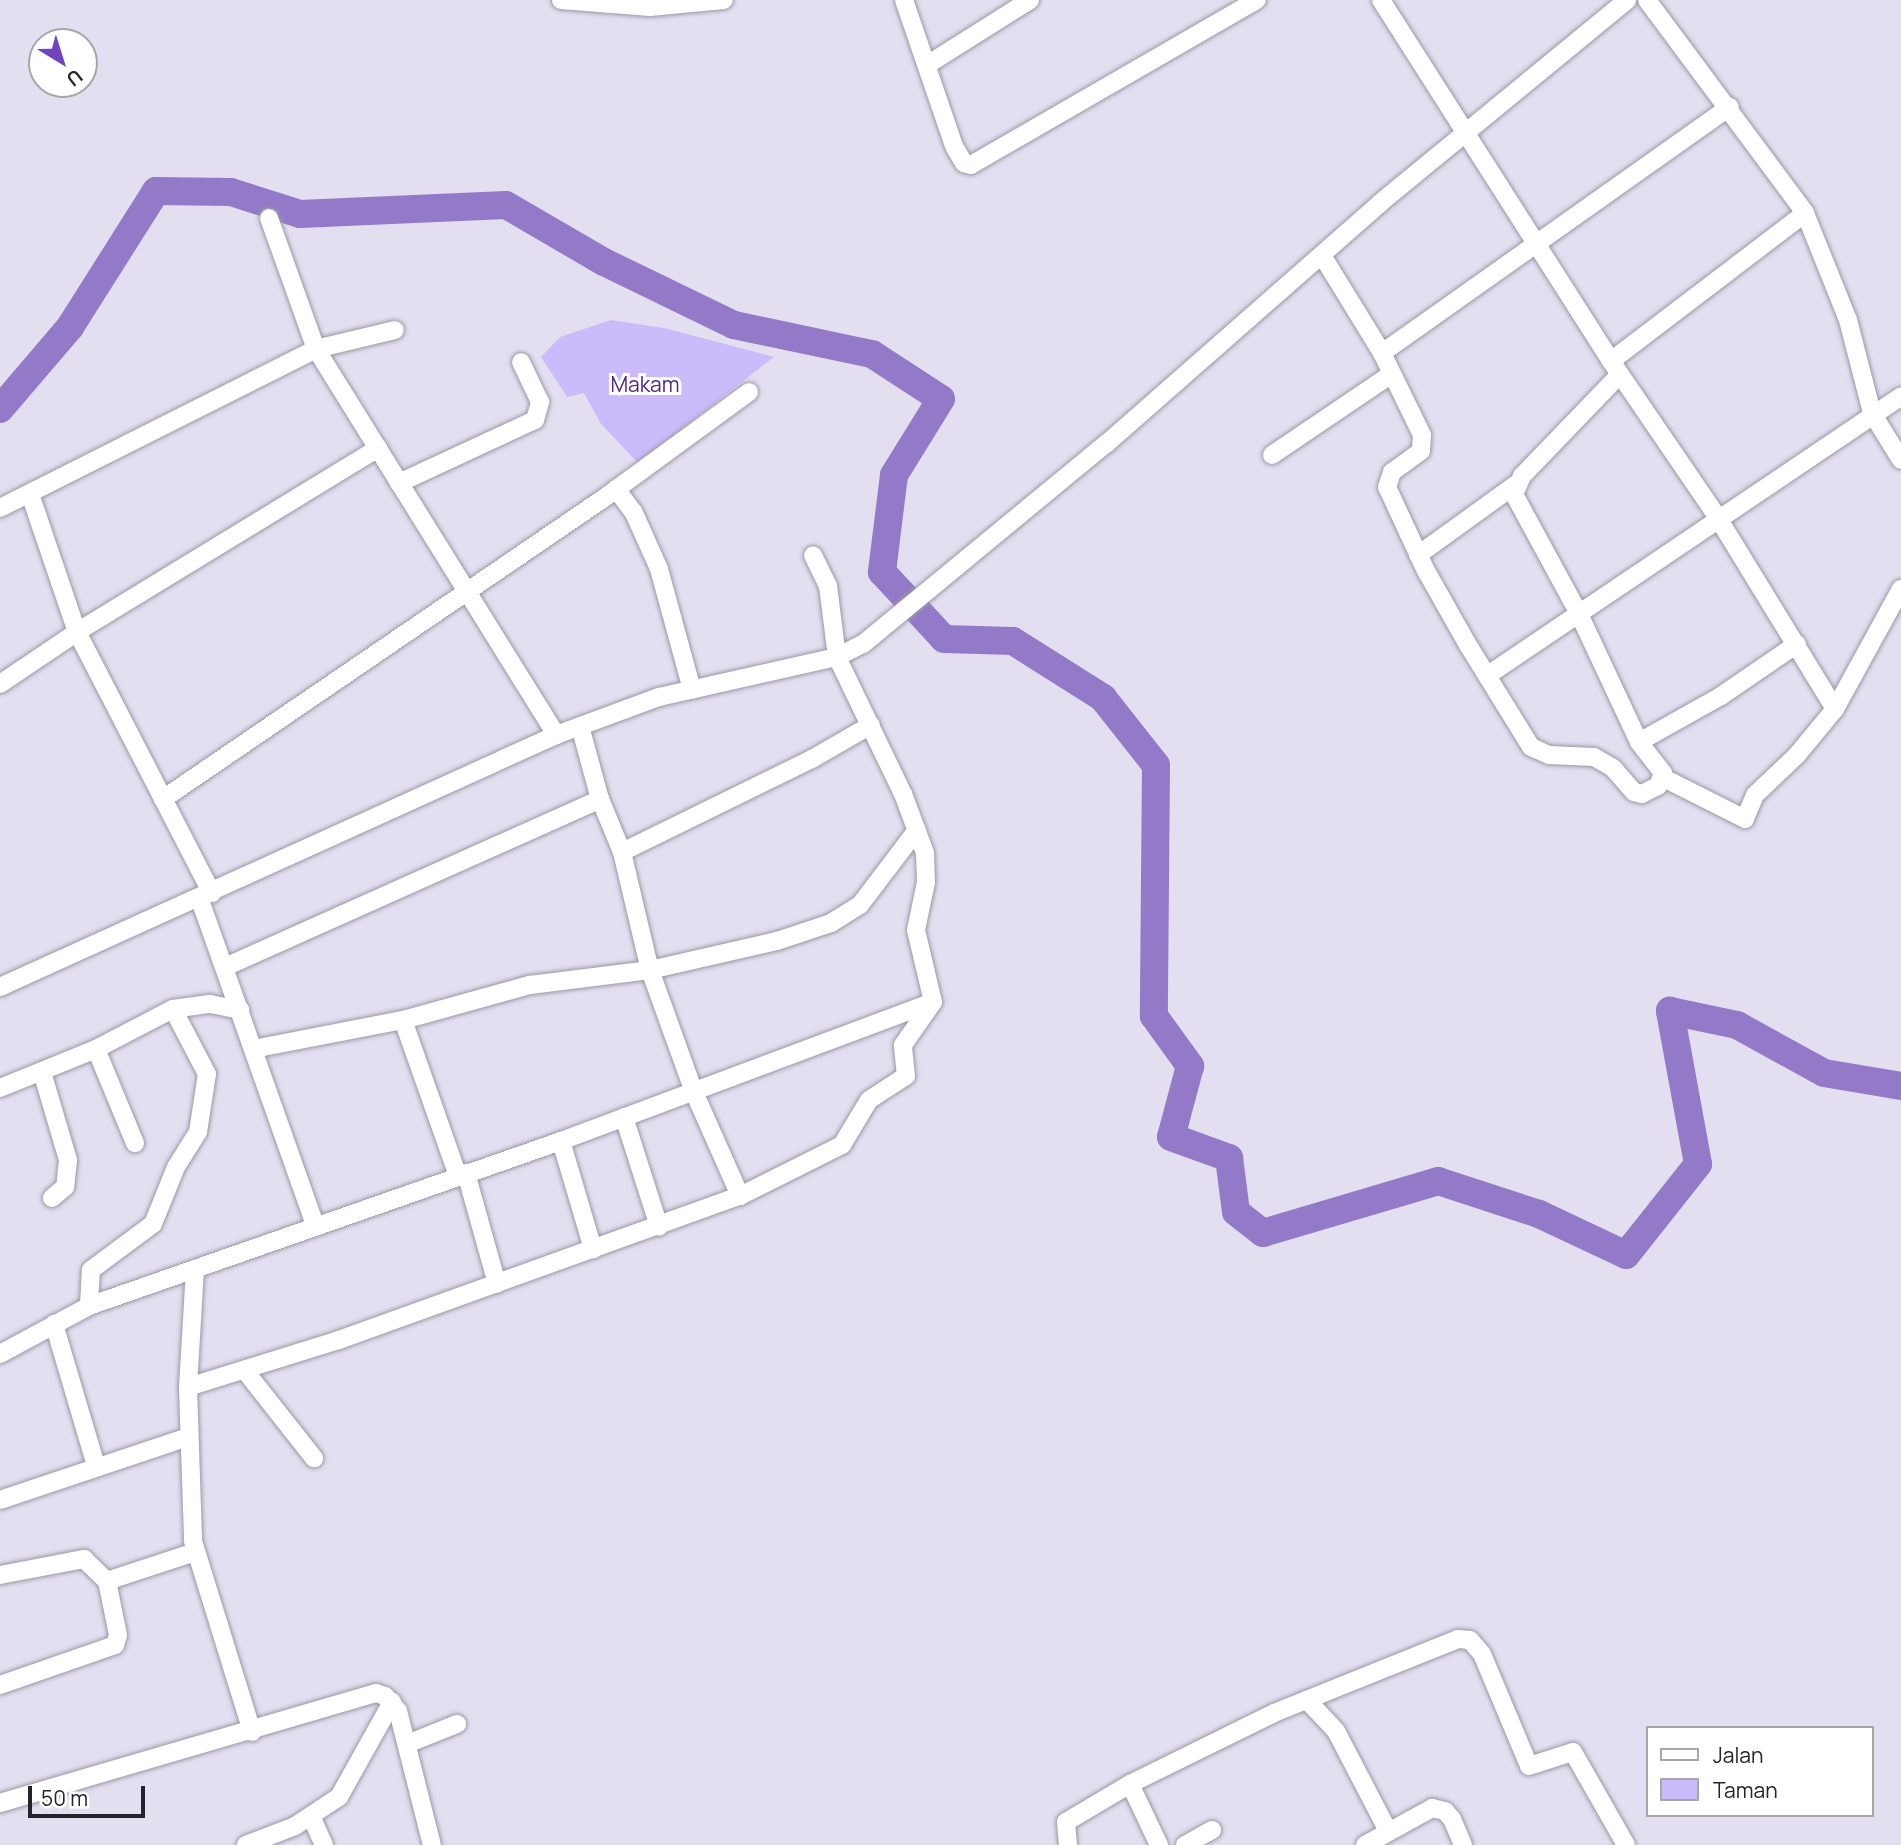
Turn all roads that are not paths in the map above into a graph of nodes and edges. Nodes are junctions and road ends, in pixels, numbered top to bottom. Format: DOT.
graph roads {
  1 [pos="561,0"];
  2 [pos="724,0"];
  3 [pos="904,0"];
  4 [pos="1030,0"];
  5 [pos="1257,0"];
  6 [pos="1381,0"];
  7 [pos="1627,0"];
  8 [pos="1647,0"];
  9 [pos="927,65"];
  10 [pos="1730,107"];
  11 [pos="1467,133"];
  12 [pos="1805,213"];
  13 [pos="269,218"];
  14 [pos="1536,245"];
  15 [pos="1323,257"];
  16 [pos="396,330"];
  17 [pos="316,349"];
  18 [pos="1382,353"];
  19 [pos="521,362"];
  20 [pos="1615,368"];
  21 [pos="1390,375"];
  22 [pos="749,392"];
  23 [pos="1901,396"];
  24 [pos="1871,413"];
  25 [pos="378,448"];
  26 [pos="1272,455"];
  27 [pos="1901,460"];
  28 [pos="399,483"];
  29 [pos="1515,485"];
  30 [pos="616,489"];
  31 [pos="30,494"];
  32 [pos="0,508"];
  33 [pos="1718,518"];
  34 [pos="813,555"];
  35 [pos="1418,555"];
  36 [pos="1901,589"];
  37 [pos="466,590"];
  38 [pos="1578,612"];
  39 [pos="77,632"];
  40 [pos="1797,643"];
  41 [pos="837,657"];
  42 [pos="1488,675"];
  43 [pos="0,684"];
  44 [pos="692,690"];
  45 [pos="1835,709"];
  46 [pos="871,725"];
  47 [pos="580,726"];
  48 [pos="556,735"];
  49 [pos="1639,742"];
  50 [pos="1664,778"];
  51 [pos="163,799"];
  52 [pos="600,799"];
  53 [pos="917,830"];
  54 [pos="622,852"];
  55 [pos="206,897"];
  56 [pos="225,967"];
  57 [pos="650,970"];
  58 [pos="0,987"];
  59 [pos="933,1002"];
  60 [pos="173,1009"];
  61 [pos="240,1010"];
  62 [pos="403,1020"];
  63 [pos="96,1049"];
  64 [pos="253,1049"];
  65 [pos="42,1072"];
  66 [pos="0,1088"];
  67 [pos="694,1092"];
  68 [pos="624,1117"];
  69 [pos="561,1141"];
  70 [pos="135,1143"];
  71 [pos="462,1175"];
  72 [pos="740,1196"];
  73 [pos="52,1198"];
  74 [pos="315,1225"];
  75 [pos="659,1227"];
  76 [pos="593,1249"];
  77 [pos="195,1269"];
  78 [pos="497,1284"];
  79 [pos="89,1306"];
  80 [pos="54,1324"];
  81 [pos="0,1354"];
  82 [pos="246,1372"];
  83 [pos="188,1387"];
  84 [pos="188,1437"];
  85 [pos="314,1458"];
  86 [pos="96,1466"];
  87 [pos="0,1500"];
  88 [pos="195,1552"];
  89 [pos="0,1575"];
  90 [pos="107,1581"];
  91 [pos="0,1685"];
  92 [pos="1307,1700"];
  93 [pos="392,1702"];
  94 [pos="457,1724"];
  95 [pos="252,1732"];
  96 [pos="407,1744"];
  97 [pos="1130,1784"];
  98 [pos="0,1803"];
  99 [pos="312,1816"];
  100 [pos="1212,1830"];
  101 [pos="1388,1830"];
  102 [pos="246,1845"];
  103 [pos="324,1845"];
  104 [pos="432,1845"];
  105 [pos="1068,1845"];
  106 [pos="1159,1845"];
  107 [pos="1185,1845"];
  108 [pos="1366,1845"];
  109 [pos="1463,1845"];
  110 [pos="1626,1845"];
  1 -- 2 [label="street"];
  3 -- 9 [label="street"];
  4 -- 9 [label="street"];
  5 -- 9 [label="street"];
  6 -- 11 [label="street"];
  7 -- 11 [label="street"];
  8 -- 10 [label="street"];
  10 -- 12 [label="street"];
  10 -- 14 [label="street"];
  11 -- 14 [label="street"];
  11 -- 15 [label="street"];
  12 -- 20 [label="street"];
  12 -- 24 [label="street"];
  13 -- 17 [label="street"];
  14 -- 18 [label="street"];
  14 -- 20 [label="street"];
  15 -- 18 [label="street"];
  15 -- 41 [label="street"];
  16 -- 17 [label="street"];
  17 -- 25 [label="street"];
  17 -- 31 [label="street"];
  18 -- 21 [label="street"];
  19 -- 28 [label="street"];
  20 -- 29 [label="street"];
  20 -- 33 [label="street"];
  21 -- 26 [label="street"];
  21 -- 35 [label="street"];
  22 -- 30 [label="street"];
  23 -- 24 [label="street"];
  24 -- 27 [label="street"];
  24 -- 33 [label="street"];
  25 -- 28 [label="street"];
  25 -- 39 [label="street"];
  28 -- 37 [label="street"];
  29 -- 35 [label="street"];
  29 -- 38 [label="street"];
  30 -- 37 [label="street"];
  30 -- 44 [label="street"];
  31 -- 32 [label="street"];
  31 -- 39 [label="street"];
  33 -- 38 [label="street"];
  33 -- 40 [label="street"];
  34 -- 41 [label="street"];
  35 -- 42 [label="street"];
  36 -- 45 [label="street"];
  37 -- 48 [label="street"];
  37 -- 51 [label="street"];
  38 -- 42 [label="street"];
  38 -- 49 [label="street"];
  39 -- 43 [label="street"];
  39 -- 51 [label="street"];
  40 -- 45 [label="street"];
  40 -- 49 [label="street"];
  41 -- 44 [label="street"];
  41 -- 46 [label="street"];
  42 -- 50 [label="street"];
  44 -- 47 [label="street"];
  45 -- 50 [label="street"];
  46 -- 53 [label="street"];
  46 -- 54 [label="street"];
  47 -- 48 [label="street"];
  47 -- 52 [label="street"];
  48 -- 55 [label="street"];
  49 -- 50 [label="street"];
  51 -- 55 [label="street"];
  52 -- 54 [label="street"];
  52 -- 56 [label="street"];
  53 -- 57 [label="street"];
  53 -- 59 [label="street"];
  54 -- 57 [label="street"];
  55 -- 56 [label="street"];
  55 -- 58 [label="street"];
  56 -- 61 [label="street"];
  57 -- 62 [label="street"];
  57 -- 67 [label="street"];
  59 -- 67 [label="street"];
  59 -- 72 [label="street"];
  60 -- 61 [label="street"];
  60 -- 63 [label="street"];
  60 -- 79 [label="street"];
  61 -- 64 [label="street"];
  62 -- 64 [label="street"];
  62 -- 71 [label="street"];
  63 -- 65 [label="street"];
  63 -- 70 [label="street"];
  64 -- 74 [label="street"];
  65 -- 66 [label="street"];
  65 -- 73 [label="street"];
  67 -- 68 [label="street"];
  67 -- 72 [label="street"];
  68 -- 69 [label="street"];
  68 -- 75 [label="street"];
  69 -- 71 [label="street"];
  69 -- 76 [label="street"];
  71 -- 74 [label="street"];
  71 -- 78 [label="street"];
  72 -- 75 [label="street"];
  74 -- 77 [label="street"];
  75 -- 76 [label="street"];
  76 -- 78 [label="street"];
  77 -- 79 [label="street"];
  77 -- 83 [label="street"];
  78 -- 82 [label="street"];
  79 -- 80 [label="street"];
  80 -- 81 [label="street"];
  80 -- 86 [label="street"];
  82 -- 83 [label="street"];
  82 -- 85 [label="street"];
  83 -- 84 [label="street"];
  84 -- 86 [label="street"];
  84 -- 88 [label="street"];
  86 -- 87 [label="street"];
  88 -- 90 [label="street"];
  88 -- 95 [label="street"];
  89 -- 90 [label="street"];
  90 -- 91 [label="street"];
  92 -- 97 [label="street"];
  92 -- 101 [label="street"];
  92 -- 110 [label="street"];
  93 -- 95 [label="street"];
  93 -- 96 [label="street"];
  93 -- 99 [label="street"];
  94 -- 96 [label="street"];
  95 -- 98 [label="street"];
  96 -- 104 [label="street"];
  97 -- 105 [label="street"];
  97 -- 106 [label="street"];
  99 -- 102 [label="street"];
  99 -- 103 [label="street"];
  100 -- 107 [label="street"];
  101 -- 108 [label="street"];
  101 -- 109 [label="street"];
}
